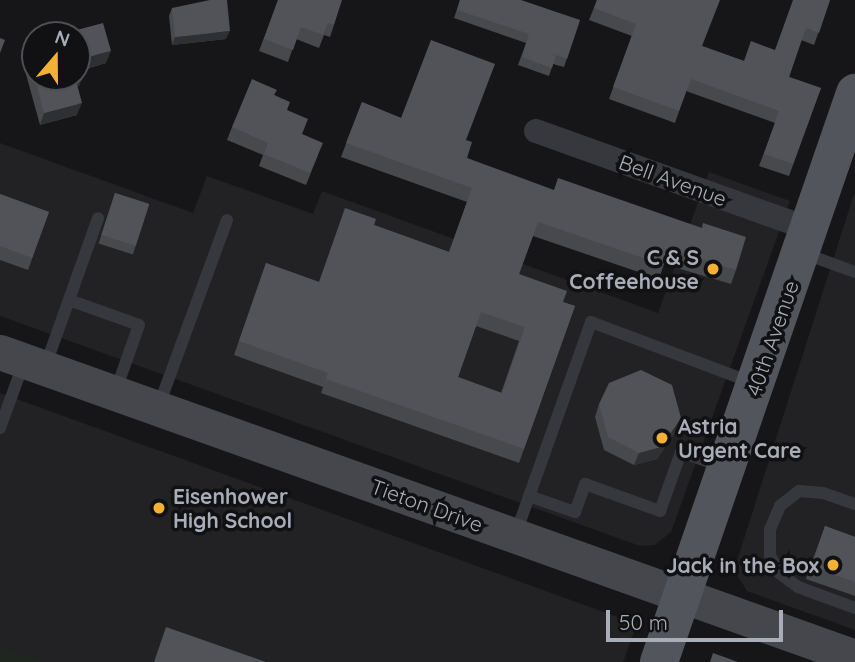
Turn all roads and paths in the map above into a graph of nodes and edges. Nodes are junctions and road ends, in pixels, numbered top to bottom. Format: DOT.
graph roads {
  1 [pos="855,93"];
  2 [pos="536,131"];
  3 [pos="98,218"];
  4 [pos="227,220"];
  5 [pos="805,240"];
  6 [pos="855,272"];
  7 [pos="69,300"];
  8 [pos="23,360"];
  9 [pos="756,384"];
  10 [pos="115,393"];
  11 [pos="158,408"];
  12 [pos="0,428"];
  13 [pos="728,469"];
  14 [pos="529,496"];
  15 [pos="855,504"];
  16 [pos="514,536"];
  17 [pos="684,597"];
  18 [pos="855,608"];
  19 [pos="855,657"];
  20 [pos="659,662"];
  1 -- 5 [label="main road, 40th Avenue"];
  2 -- 5 [label="street, Bell Avenue"];
  3 -- 7 [label="lane"];
  4 -- 11 [label="lane"];
  5 -- 6 [label="lane"];
  5 -- 9 [label="main road, 40th Avenue"];
  7 -- 8 [label="lane"];
  7 -- 10 [label="lane"];
  8 -- 10 [label="main road, Tieton Drive"];
  8 -- 12 [label="lane"];
  9 -- 13 [label="main road, 40th Avenue"];
  9 -- 14 [label="lane"];
  10 -- 11 [label="main road, Tieton Drive"];
  11 -- 16 [label="main road, Tieton Drive"];
  13 -- 14 [label="lane"];
  13 -- 17 [label="main road, 40th Avenue"];
  14 -- 16 [label="lane"];
  15 -- 18 [label="lane"];
  16 -- 17 [label="main road, Tieton Drive"];
  17 -- 19 [label="main road, Tieton Drive"];
  17 -- 20 [label="main road, 40th Avenue"];
}
